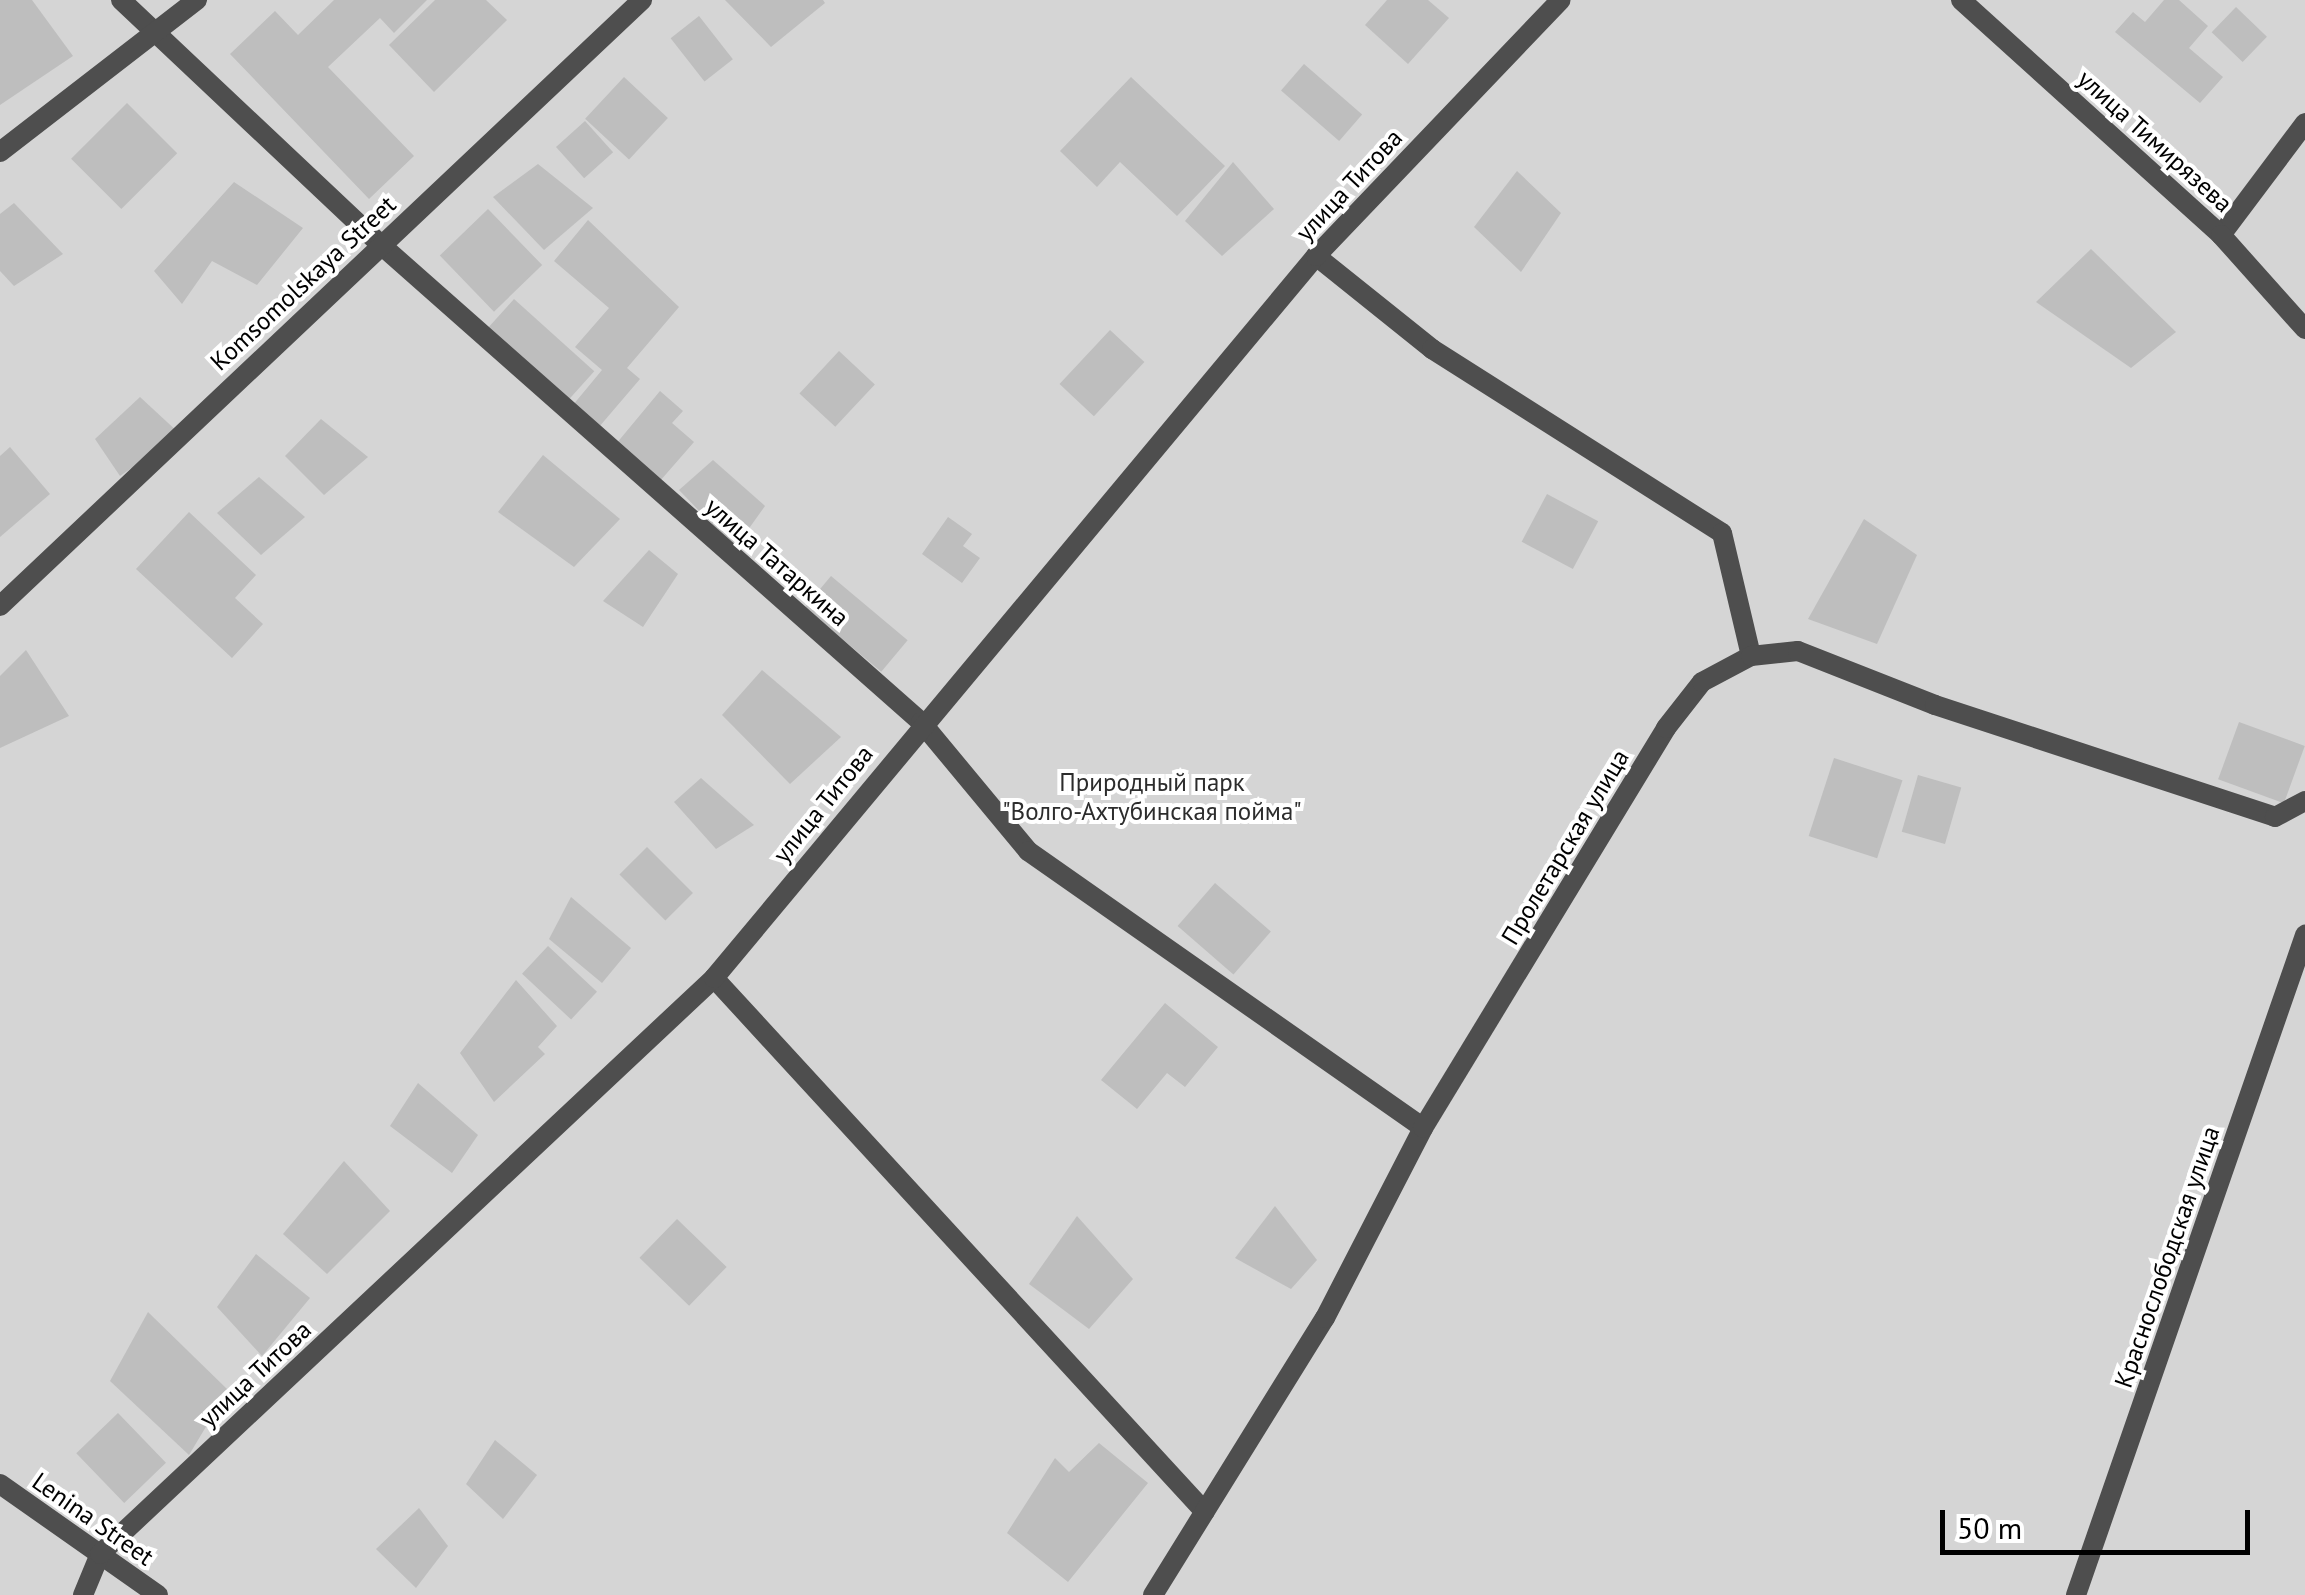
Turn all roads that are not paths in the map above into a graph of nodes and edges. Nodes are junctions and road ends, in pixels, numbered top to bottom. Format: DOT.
graph roads {
  1 [pos="121,0"];
  2 [pos="197,0"];
  3 [pos="642,0"];
  4 [pos="1560,0"];
  5 [pos="1961,0"];
  6 [pos="152,34"];
  7 [pos="2305,124"];
  8 [pos="0,152"];
  9 [pos="2221,234"];
  10 [pos="380,244"];
  11 [pos="1316,256"];
  12 [pos="2305,329"];
  13 [pos="0,606"];
  14 [pos="1750,656"];
  15 [pos="921,722"];
  16 [pos="2305,801"];
  17 [pos="2305,935"];
  18 [pos="714,978"];
  19 [pos="1424,1128"];
  20 [pos="0,1484"];
  21 [pos="1204,1512"];
  22 [pos="100,1554"];
  23 [pos="83,1595"];
  24 [pos="158,1595"];
  25 [pos="1153,1595"];
  26 [pos="2076,1595"];
  1 -- 6 [label="street, улица Татаркина"];
  2 -- 6 [label="street"];
  3 -- 10 [label="street, Komsomolskaya Street"];
  4 -- 11 [label="street, улица Титова"];
  5 -- 9 [label="street, улица Тимирязева"];
  6 -- 8 [label="street"];
  6 -- 10 [label="street, улица Татаркина"];
  7 -- 9 [label="street"];
  9 -- 12 [label="street, улица Тимирязева"];
  10 -- 13 [label="street, Komsomolskaya Street"];
  10 -- 15 [label="street, улица Татаркина"];
  11 -- 14 [label="street"];
  11 -- 15 [label="street, улица Титова"];
  14 -- 16 [label="street, Пролетарская улица"];
  14 -- 19 [label="street, Пролетарская улица"];
  15 -- 18 [label="street, улица Титова"];
  15 -- 19 [label="street, улица Татаркина"];
  17 -- 26 [label="street, Краснослободская улица"];
  18 -- 21 [label="street"];
  18 -- 22 [label="street, улица Титова"];
  19 -- 21 [label="street, Пролетарская улица"];
  20 -- 22 [label="street, Lenina Street"];
  21 -- 25 [label="street, Пролетарская улица"];
  22 -- 23 [label="street, улица Титова"];
  22 -- 24 [label="street, Lenina Street"];
}
